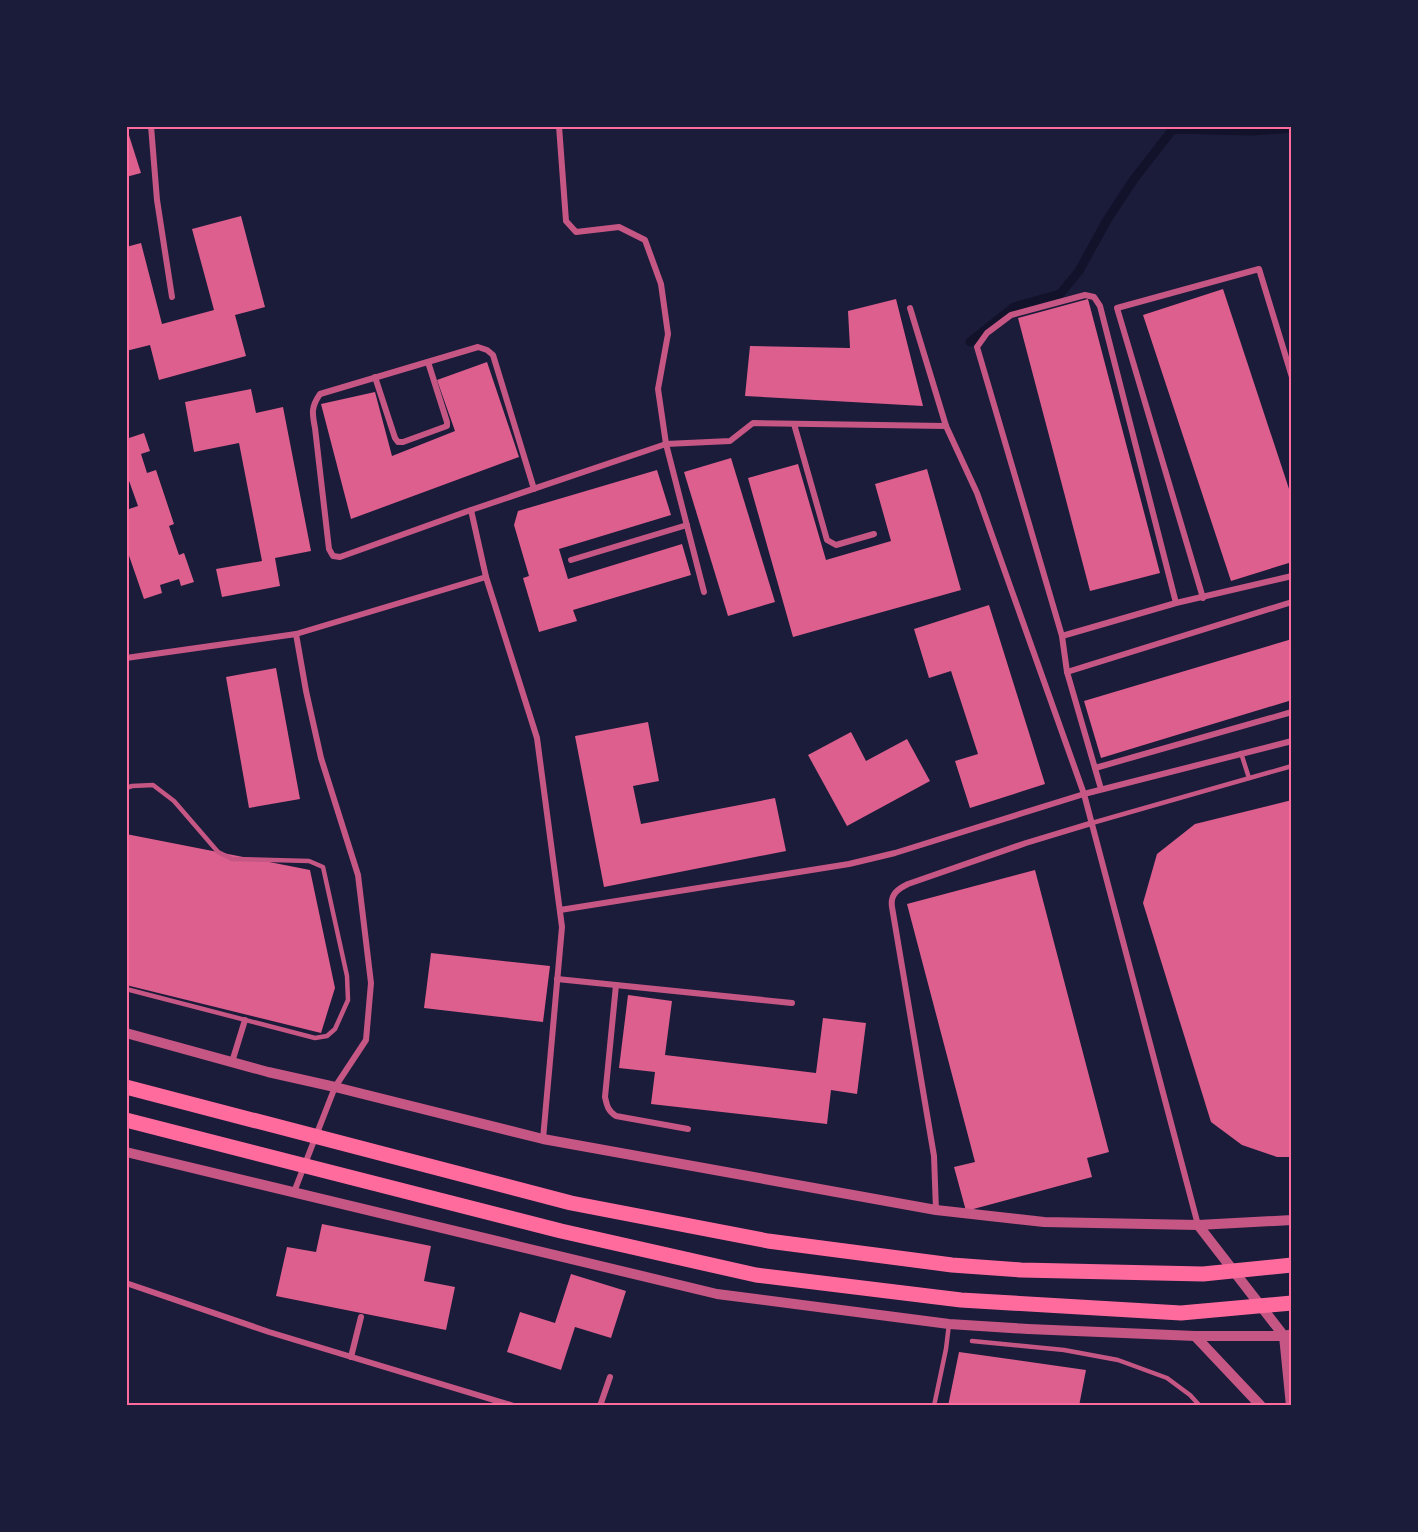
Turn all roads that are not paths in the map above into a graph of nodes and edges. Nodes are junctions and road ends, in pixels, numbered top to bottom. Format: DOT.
graph roads {
  1 [pos="152,126"];
  2 [pos="559,126"];
  3 [pos="172,297"];
  4 [pos="910,308"];
  5 [pos="428,362"];
  6 [pos="375,377"];
  7 [pos="1292,377"];
  8 [pos="794,424"];
  9 [pos="946,426"];
  10 [pos="666,444"];
  11 [pos="534,489"];
  12 [pos="471,510"];
  13 [pos="687,525"];
  14 [pos="874,534"];
  15 [pos="571,560"];
  16 [pos="1292,576"];
  17 [pos="486,577"];
  18 [pos="704,592"];
  19 [pos="1203,598"];
  20 [pos="1292,602"];
  21 [pos="1176,603"];
  22 [pos="297,634"];
  23 [pos="1062,636"];
  24 [pos="126,658"];
  25 [pos="1067,672"];
  26 [pos="1292,712"];
  27 [pos="1292,741"];
  28 [pos="1241,753"];
  29 [pos="1292,766"];
  30 [pos="1095,768"];
  31 [pos="1249,778"];
  32 [pos="126,789"];
  33 [pos="1101,789"];
  34 [pos="1084,794"];
  35 [pos="1092,823"];
  36 [pos="560,910"];
  37 [pos="557,979"];
  38 [pos="616,985"];
  39 [pos="126,989"];
  40 [pos="792,1003"];
  41 [pos="245,1020"];
  42 [pos="126,1033"];
  43 [pos="231,1062"];
  44 [pos="126,1087"];
  45 [pos="335,1087"];
  46 [pos="126,1120"];
  47 [pos="688,1129"];
  48 [pos="543,1139"];
  49 [pos="126,1152"];
  50 [pos="294,1192"];
  51 [pos="936,1210"];
  52 [pos="1292,1220"];
  53 [pos="1198,1225"];
  54 [pos="1292,1265"];
  55 [pos="126,1283"];
  56 [pos="1292,1303"];
  57 [pos="361,1317"];
  58 [pos="949,1324"];
  59 [pos="1288,1335"];
  60 [pos="1195,1336"];
  61 [pos="972,1341"];
  62 [pos="351,1357"];
  63 [pos="610,1377"];
  64 [pos="514,1406"];
  65 [pos="600,1406"];
  66 [pos="934,1406"];
  67 [pos="1200,1406"];
  68 [pos="1261,1406"];
  69 [pos="1291,1406"];
  1 -- 3 [label="street"];
  2 -- 10 [label="street"];
  4 -- 9 [label="street"];
  5 -- 6 [label="street"];
  5 -- 6 [label="street"];
  5 -- 11 [label="street"];
  6 -- 12 [label="street"];
  7 -- 19 [label="street"];
  8 -- 9 [label="street"];
  8 -- 10 [label="street"];
  8 -- 14 [label="street"];
  9 -- 34 [label="street"];
  10 -- 11 [label="street"];
  10 -- 13 [label="street"];
  11 -- 12 [label="street"];
  12 -- 17 [label="street"];
  13 -- 15 [label="street"];
  13 -- 18 [label="street"];
  16 -- 19 [label="street"];
  17 -- 22 [label="street"];
  17 -- 36 [label="street"];
  19 -- 21 [label="street"];
  20 -- 25 [label="street"];
  21 -- 23 [label="street"];
  21 -- 23 [label="street"];
  22 -- 24 [label="street"];
  22 -- 45 [label="street"];
  23 -- 25 [label="street"];
  25 -- 30 [label="street"];
  26 -- 30 [label="street"];
  27 -- 28 [label="street"];
  28 -- 31 [label="lane"];
  28 -- 33 [label="street"];
  29 -- 31 [label="lane"];
  30 -- 33 [label="street"];
  31 -- 35 [label="lane"];
  32 -- 41 [label="lane"];
  33 -- 34 [label="street"];
  34 -- 35 [label="street"];
  34 -- 36 [label="street"];
  35 -- 51 [label="street"];
  35 -- 53 [label="street"];
  36 -- 37 [label="street"];
  37 -- 38 [label="street"];
  37 -- 48 [label="street"];
  38 -- 40 [label="street"];
  38 -- 47 [label="street"];
  39 -- 41 [label="lane"];
  41 -- 43 [label="street"];
  42 -- 43 [label="street"];
  43 -- 45 [label="street"];
  44 -- 54 [label="main road"];
  45 -- 48 [label="street"];
  45 -- 50 [label="street"];
  46 -- 56 [label="main road"];
  48 -- 51 [label="street"];
  49 -- 50 [label="street"];
  50 -- 58 [label="street"];
  51 -- 53 [label="street"];
  52 -- 53 [label="street"];
  53 -- 59 [label="street"];
  55 -- 62 [label="street"];
  57 -- 62 [label="street"];
  58 -- 60 [label="street"];
  58 -- 66 [label="lane"];
  59 -- 60 [label="street"];
  59 -- 69 [label="street"];
  60 -- 68 [label="street"];
  61 -- 67 [label="lane"];
  62 -- 64 [label="street"];
  63 -- 65 [label="street"];
}
